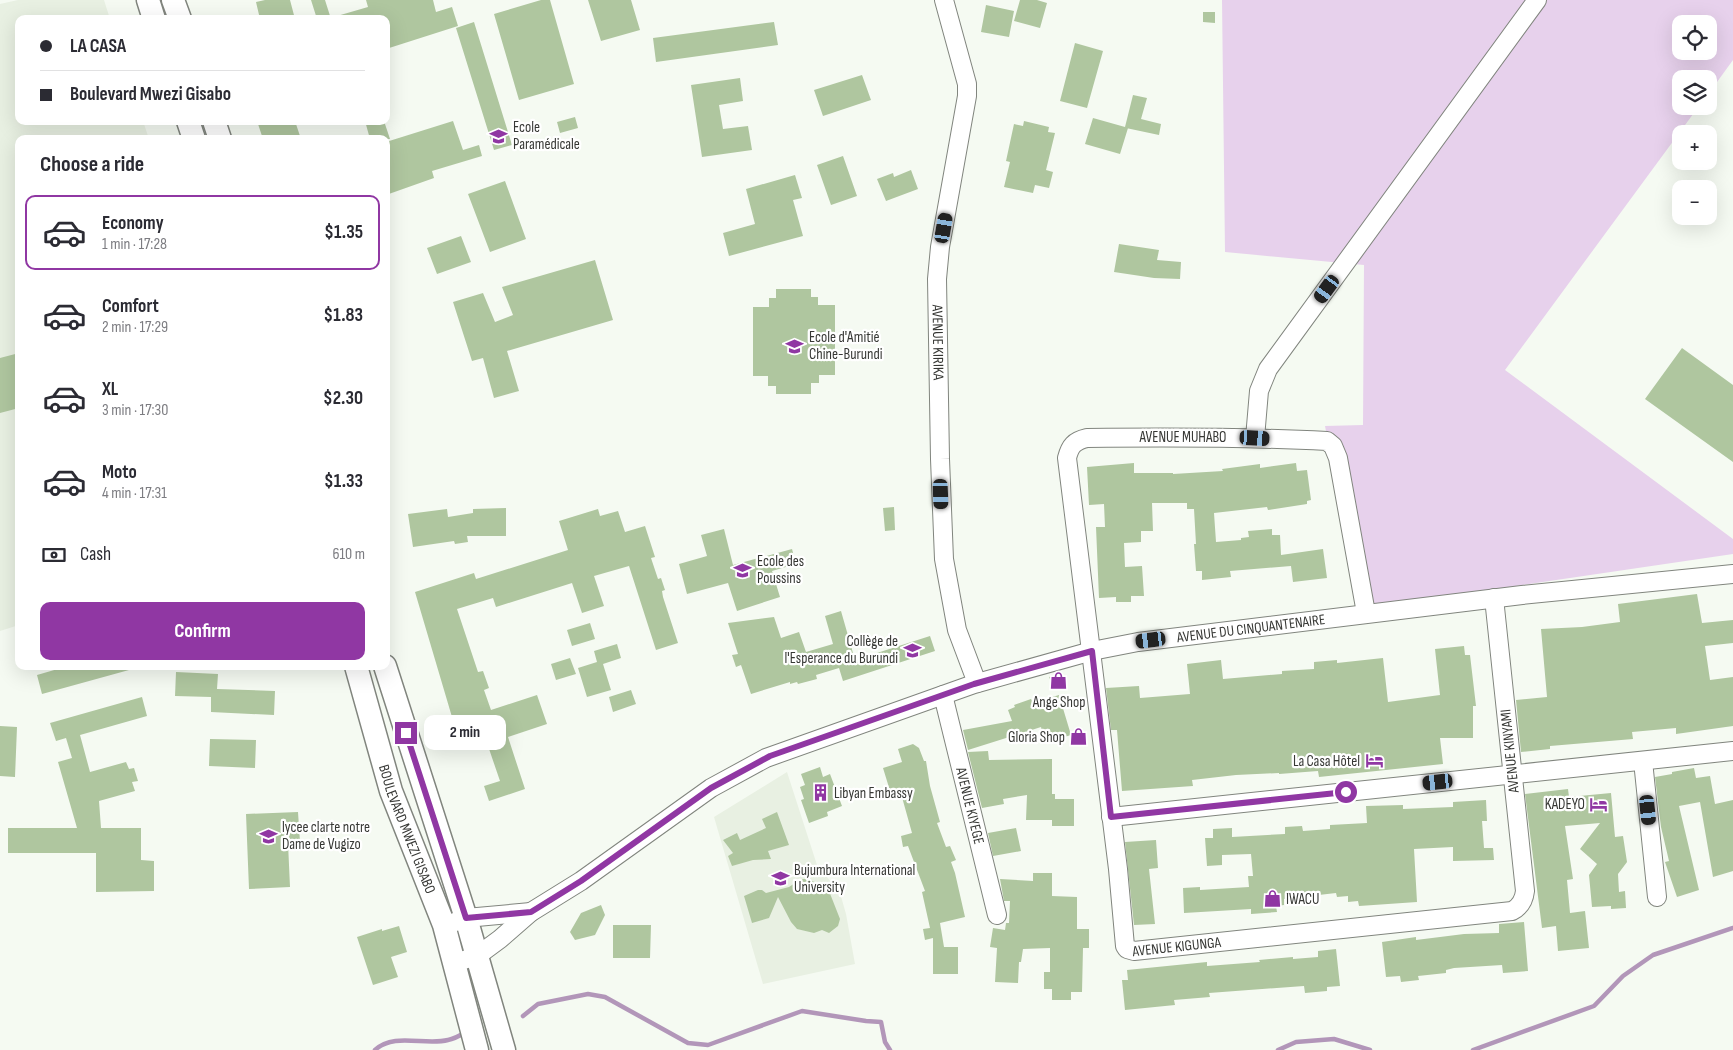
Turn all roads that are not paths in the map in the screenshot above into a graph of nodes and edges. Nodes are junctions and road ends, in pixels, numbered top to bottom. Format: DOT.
graph roads {
  1 [pos="148,0"];
  2 [pos="173,0"];
  3 [pos="944,0"];
  4 [pos="1537,0"];
  5 [pos="153,15"];
  6 [pos="179,15"];
  7 [pos="1255,438"];
  8 [pos="1733,574"];
  9 [pos="1494,598"];
  10 [pos="1366,613"];
  11 [pos="1092,651"];
  12 [pos="357,670"];
  13 [pos="386,670"];
  14 [pos="977,684"];
  15 [pos="943,695"];
  16 [pos="1733,751"];
  17 [pos="1643,761"];
  18 [pos="1512,774"];
  19 [pos="1111,817"];
  20 [pos="1657,897"];
  21 [pos="1522,902"];
  22 [pos="531,912"];
  23 [pos="996,915"];
  24 [pos="466,918"];
  25 [pos="444,925"];
  26 [pos="477,956"];
  27 [pos="454,963"];
  28 [pos="491,1044"];
  1 -- 5 [label="main road"];
  2 -- 6 [label="main road"];
  3 -- 14 [label="street, AVENUE KIRIKA"];
  4 -- 7 [label="street"];
  7 -- 10 [label="street, AVENUE MUHABO"];
  7 -- 11 [label="street, AVENUE MUHABO"];
  8 -- 9 [label="street, AVENUE DU CINQUANTENAIRE"];
  9 -- 10 [label="street, AVENUE DU CINQUANTENAIRE"];
  9 -- 18 [label="street, AVENUE KINYAMI"];
  10 -- 11 [label="street, AVENUE DU CINQUANTENAIRE"];
  11 -- 14 [label="street, AVENUE DU CINQUANTENAIRE"];
  11 -- 19 [label="street, AVENUE KIGUNGA"];
  12 -- 25 [label="main road, BOULEVARD MWEZI GISABO"];
  13 -- 24 [label="main road, BOULEVARD MWEZI GISABO"];
  14 -- 15 [label="street, AVENUE DU CINQUANTENAIRE"];
  15 -- 22 [label="street, AVENUE DU CINQUANTENAIRE"];
  15 -- 23 [label="street, AVENUE KIYEGE"];
  16 -- 17 [label="street"];
  17 -- 18 [label="street"];
  17 -- 20 [label="street"];
  18 -- 19 [label="street"];
  18 -- 21 [label="street, AVENUE KINYAMI"];
  19 -- 21 [label="street, AVENUE KIGUNGA"];
  22 -- 24 [label="street"];
  22 -- 26 [label="street, AVENUE DU CINQUANTENAIRE"];
  24 -- 25 [label="street"];
  24 -- 26 [label="main road, BOULEVARD MWEZI GISABO"];
  25 -- 27 [label="main road, BOULEVARD MWEZI GISABO"];
  26 -- 27 [label="street, AVENUE DU CINQUANTENAIRE"];
  26 -- 28 [label="main road, BOULEVARD MWEZI GISABO"];
  27 -- 28 [label="main road, BOULEVARD MWEZI GISABO"];
}
